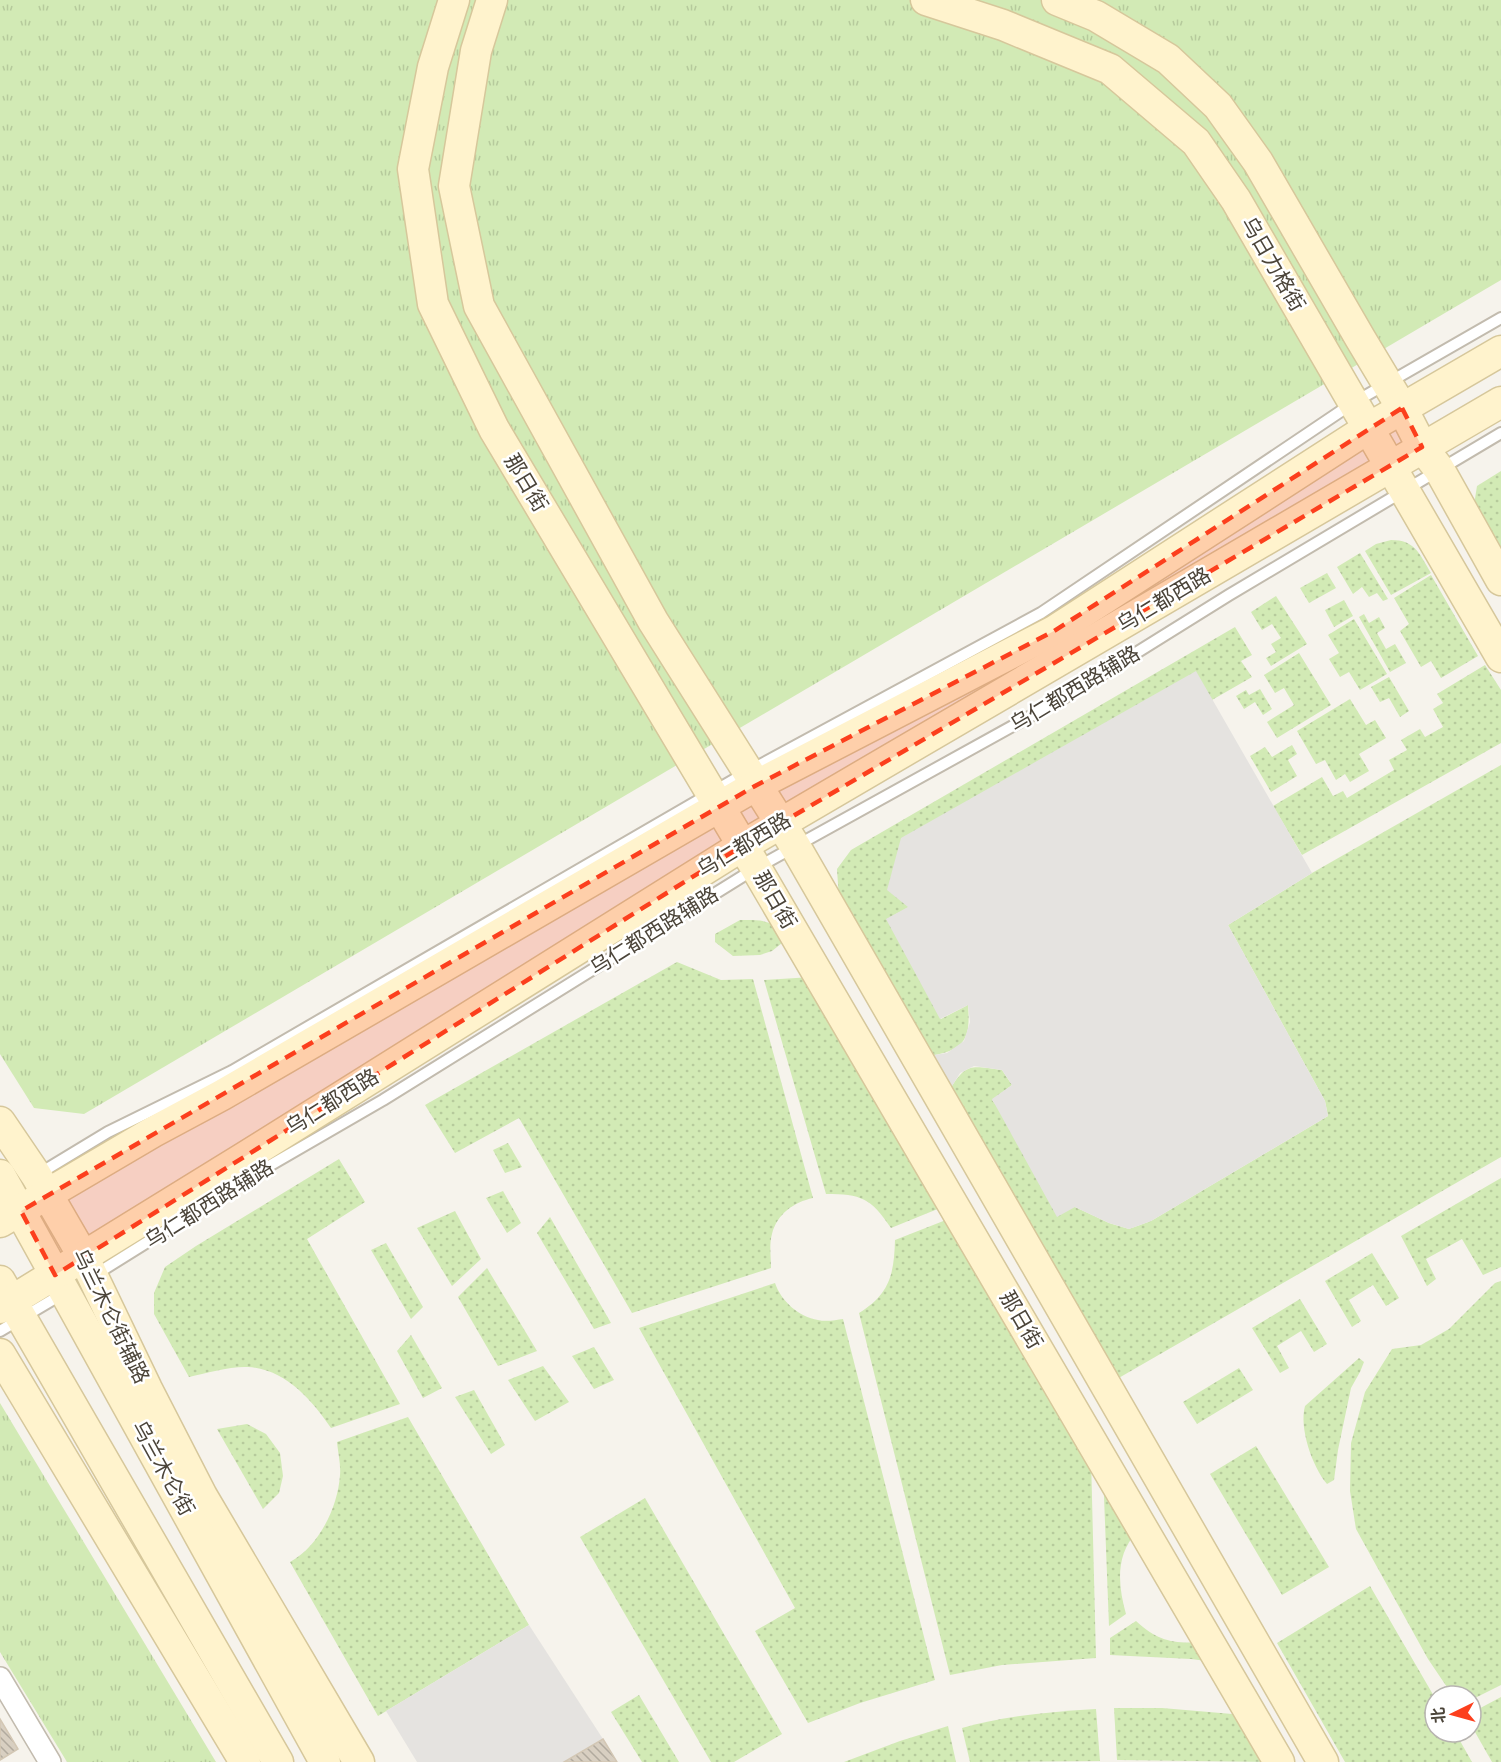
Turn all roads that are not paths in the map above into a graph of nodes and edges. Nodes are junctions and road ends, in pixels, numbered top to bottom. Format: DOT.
graph roads {
  1 [pos="454,0"];
  2 [pos="492,0"];
  3 [pos="926,0"];
  4 [pos="1057,0"];
  5 [pos="1501,318"];
  6 [pos="1501,351"];
  7 [pos="1394,395"];
  8 [pos="1501,402"];
  9 [pos="1360,416"];
  10 [pos="1501,433"];
  11 [pos="1431,458"];
  12 [pos="1397,479"];
  13 [pos="1501,580"];
  14 [pos="1501,657"];
  15 [pos="752,778"];
  16 [pos="715,800"];
  17 [pos="787,835"];
  18 [pos="749,857"];
  19 [pos="0,1122"];
  20 [pos="18,1192"];
  21 [pos="77,1278"];
  22 [pos="7,1308"];
  23 [pos="0,1354"];
  24 [pos="0,1678"];
  25 [pos="50,1762"];
  26 [pos="245,1762"];
  27 [pos="278,1762"];
  28 [pos="325,1762"];
  29 [pos="359,1762"];
  30 [pos="1279,1762"];
  31 [pos="1323,1762"];
  1 -- 16 [label="street, 那日街"];
  2 -- 15 [label="street, 那日街"];
  3 -- 9 [label="street, 乌日力格街"];
  4 -- 7 [label="street, 乌日力格街"];
  5 -- 7 [label="lane"];
  6 -- 7 [label="street, 乌仁都西路"];
  7 -- 9 [label="street, 乌仁都西路"];
  7 -- 11 [label="street, 乌日力格街"];
  8 -- 11 [label="street, 乌仁都西路"];
  9 -- 12 [label="street, 乌日力格街"];
  9 -- 15 [label="street, 乌仁都西路"];
  10 -- 11 [label="lane"];
  11 -- 12 [label="street, 乌仁都西路"];
  11 -- 13 [label="street, 乌日力格街"];
  12 -- 14 [label="street, 乌日力格街"];
  12 -- 17 [label="street, 乌仁都西路"];
  15 -- 16 [label="street, 乌仁都西路"];
  15 -- 17 [label="street, 那日街"];
  16 -- 18 [label="street, 那日街"];
  16 -- 20 [label="street, 乌仁都西路"];
  17 -- 18 [label="street, 乌仁都西路"];
  17 -- 31 [label="street, 那日街"];
  18 -- 21 [label="street, 乌仁都西路"];
  18 -- 30 [label="street, 那日街"];
  19 -- 20 [label="street, 乌兰木仑街辅路"];
  20 -- 21 [label="street, 乌兰木仑街辅路"];
  21 -- 22 [label="street, 乌仁都西路"];
  21 -- 28 [label="street, 乌兰木仑街"];
  21 -- 29 [label="street, 乌兰木仑街辅路"];
  22 -- 27 [label="street"];
  23 -- 26 [label="street"];
  24 -- 25 [label="street"];
}
